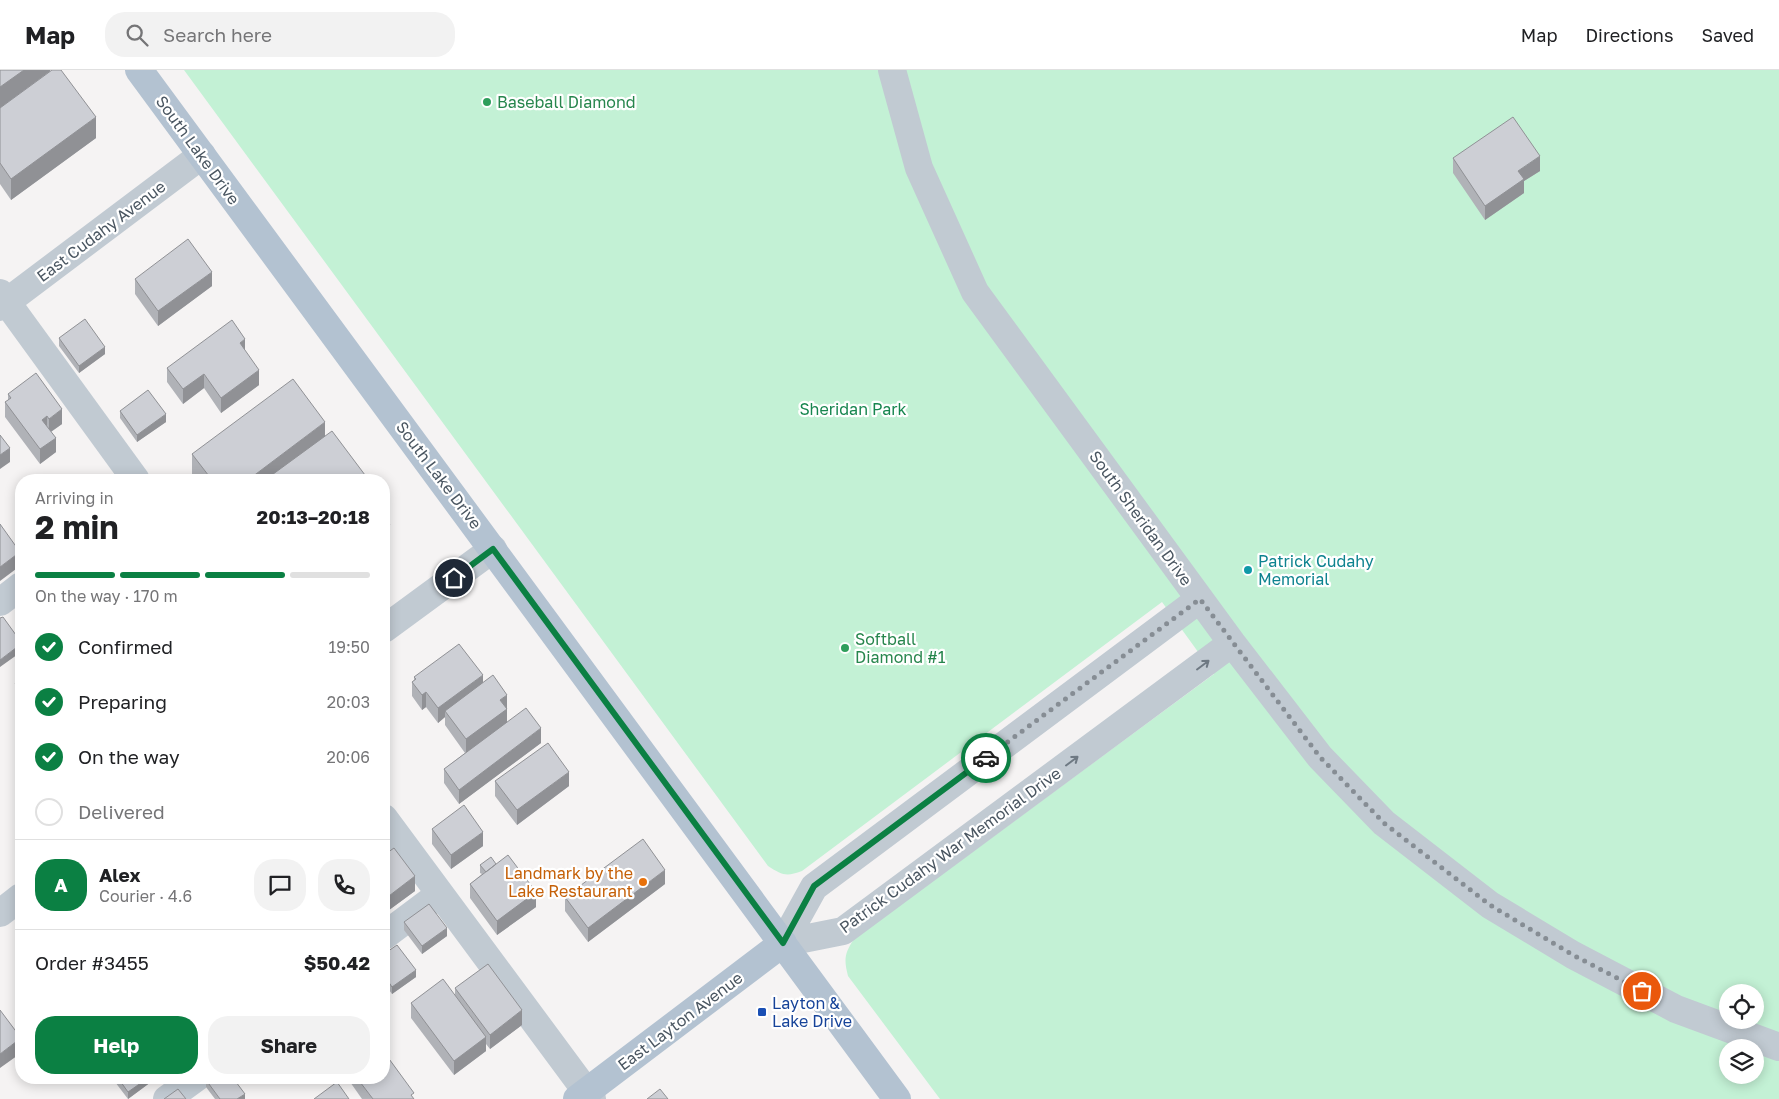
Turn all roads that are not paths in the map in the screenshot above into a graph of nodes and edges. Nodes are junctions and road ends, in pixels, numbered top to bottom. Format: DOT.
graph roads {
  1 [pos="139,70"];
  2 [pos="892,70"];
  3 [pos="202,156"];
  4 [pos="2,300"];
  5 [pos="132,474"];
  6 [pos="493,549"];
  7 [pos="15,591"];
  8 [pos="1200,599"];
  9 [pos="0,602"];
  10 [pos="390,625"];
  11 [pos="1232,643"];
  12 [pos="390,826"];
  13 [pos="440,894"];
  14 [pos="15,902"];
  15 [pos="0,913"];
  16 [pos="390,932"];
  17 [pos="783,943"];
  18 [pos="1778,1046"];
  19 [pos="188,1084"];
  20 [pos="586,1097"];
  21 [pos="167,1099"];
  22 [pos="897,1099"];
  1 -- 3 [label="main road, South Lake Drive"];
  2 -- 8 [label="street, South Sheridan Drive"];
  3 -- 4 [label="street, East Cudahy Avenue"];
  3 -- 6 [label="main road, South Lake Drive"];
  4 -- 5 [label="street"];
  6 -- 10 [label="street"];
  6 -- 17 [label="main road, South Lake Drive"];
  7 -- 9 [label="street"];
  8 -- 11 [label="street, South Sheridan Drive"];
  8 -- 17 [label="street"];
  17 -- 11 [label="street, Patrick Cudahy War Memorial Drive, one-way"];
  11 -- 18 [label="street, South Sheridan Drive"];
  12 -- 13 [label="street"];
  13 -- 16 [label="street"];
  13 -- 20 [label="street"];
  14 -- 15 [label="street"];
  17 -- 20 [label="main road, East Layton Avenue"];
  17 -- 22 [label="main road, South Lake Drive"];
  19 -- 21 [label="street"];
}
